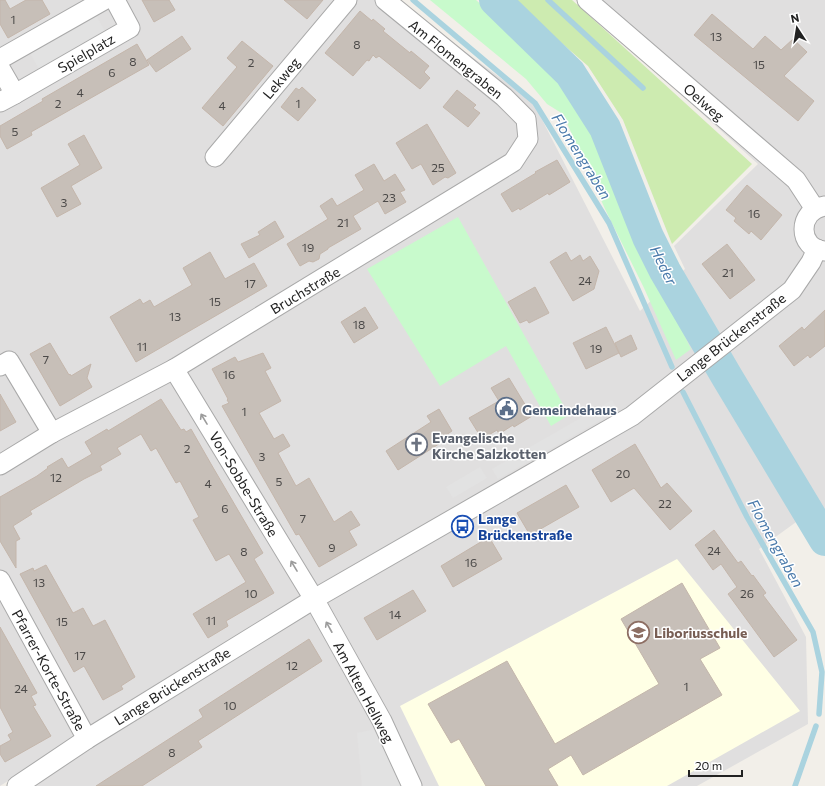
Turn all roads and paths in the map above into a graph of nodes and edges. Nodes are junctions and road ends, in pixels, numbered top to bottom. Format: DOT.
graph roads {
  1 [pos="104,0"];
  2 [pos="115,0"];
  3 [pos="347,0"];
  4 [pos="385,0"];
  5 [pos="587,0"];
  6 [pos="0,59"];
  7 [pos="0,68"];
  8 [pos="7,98"];
  9 [pos="526,119"];
  10 [pos="215,157"];
  11 [pos="820,208"];
  12 [pos="821,250"];
  13 [pos="0,366"];
  14 [pos="174,369"];
  15 [pos="52,433"];
  16 [pos="0,465"];
  17 [pos="0,580"];
  18 [pos="314,599"];
  19 [pos="87,739"];
  20 [pos="17,786"];
  21 [pos="412,786"];
  1 -- 6 [label="street"];
  2 -- 8 [label="street, Spielplatz"];
  3 -- 10 [label="street, Lekweg"];
  4 -- 9 [label="street, Am Flomengraben"];
  5 -- 11 [label="street, Oelweg"];
  7 -- 8 [label="street"];
  9 -- 14 [label="street, Bruchstraße"];
  11 -- 12 [label="street"];
  12 -- 18 [label="street, Lange Brückenstraße"];
  13 -- 15 [label="street"];
  14 -- 15 [label="street, Bruchstraße"];
  18 -- 14 [label="street, Von-Sobbe-Straße, one-way"];
  15 -- 16 [label="street, Bruchstraße"];
  17 -- 19 [label="street, Pfarrer-Korte-Straße"];
  18 -- 19 [label="street, Lange Brückenstraße"];
  21 -- 18 [label="street, Am Alten Hellweg, one-way"];
  19 -- 20 [label="street, Lange Brückenstraße"];
}
